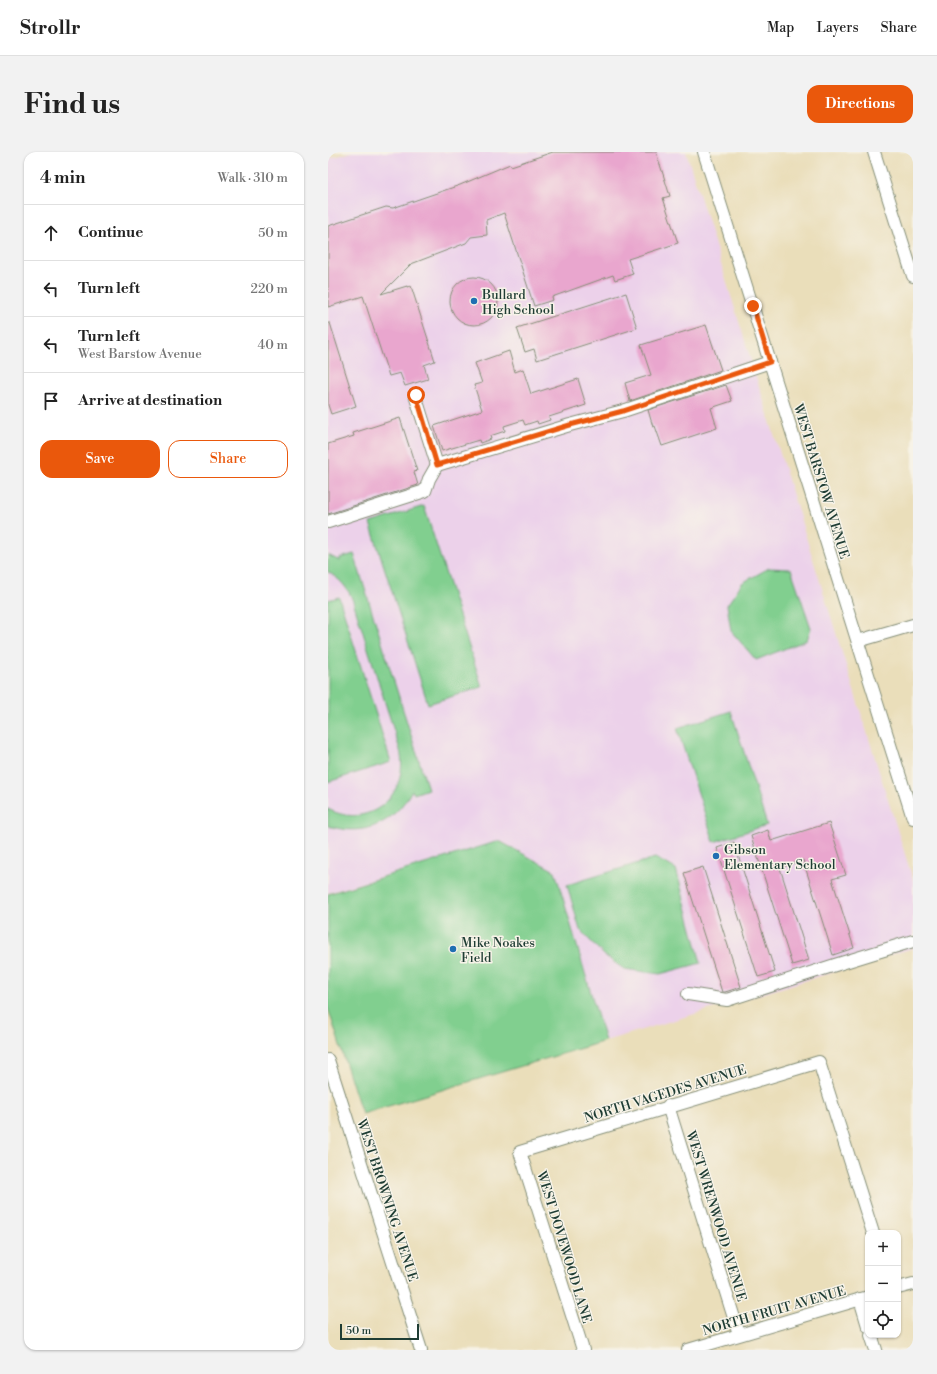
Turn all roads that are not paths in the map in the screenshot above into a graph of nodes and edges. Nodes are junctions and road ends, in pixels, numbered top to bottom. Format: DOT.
graph roads {
  1 [pos="704,152"];
  2 [pos="874,152"];
  3 [pos="913,276"];
  4 [pos="770,362"];
  5 [pos="416,395"];
  6 [pos="437,465"];
  7 [pos="328,522"];
  8 [pos="913,625"];
  9 [pos="858,641"];
  10 [pos="913,818"];
  11 [pos="913,941"];
  12 [pos="688,994"];
  13 [pos="328,1060"];
  14 [pos="668,1106"];
  15 [pos="520,1152"];
  16 [pos="872,1230"];
  17 [pos="913,1284"];
  18 [pos="901,1287"];
  19 [pos="864,1298"];
  20 [pos="739,1334"];
  21 [pos="872,1338"];
  22 [pos="421,1350"];
  23 [pos="583,1350"];
  24 [pos="688,1350"];
  25 [pos="876,1350"];
  1 -- 4 [label="street, WEST BARSTOW AVENUE"];
  2 -- 3 [label="street"];
  4 -- 6 [label="street"];
  4 -- 9 [label="street, WEST BARSTOW AVENUE"];
  5 -- 6 [label="street"];
  6 -- 7 [label="street"];
  8 -- 9 [label="street"];
  9 -- 10 [label="street, WEST BARSTOW AVENUE"];
  11 -- 12 [label="street"];
  13 -- 22 [label="street, WEST BROWNING AVENUE"];
  14 -- 15 [label="street, NORTH VAGEDES AVENUE"];
  14 -- 16 [label="street, NORTH VAGEDES AVENUE"];
  14 -- 20 [label="street, WEST WRENWOOD AVENUE"];
  15 -- 23 [label="street, WEST DOVEWOOD LANE"];
  17 -- 18 [label="street"];
  19 -- 20 [label="street, NORTH FRUIT AVENUE"];
  20 -- 24 [label="street, NORTH FRUIT AVENUE"];
  21 -- 25 [label="street"];
}
